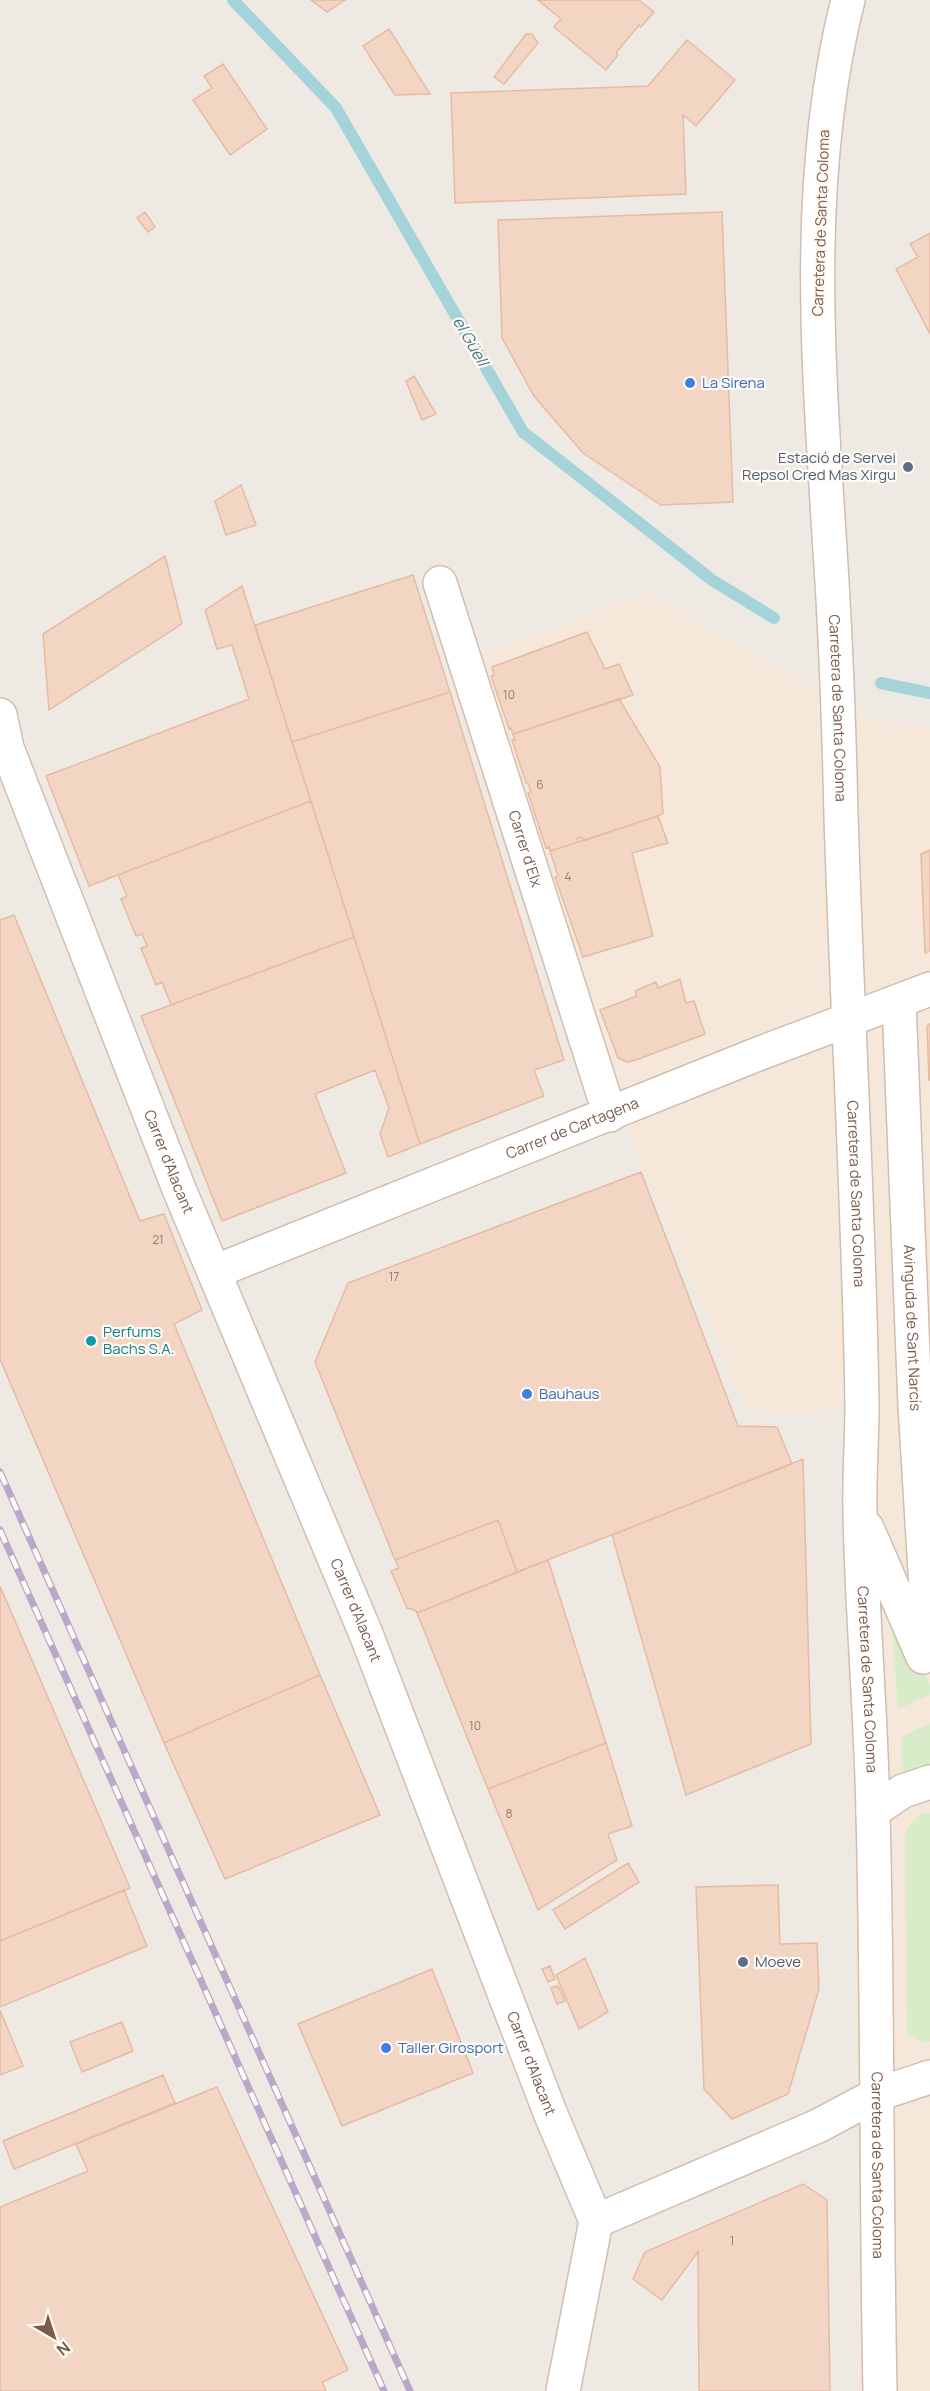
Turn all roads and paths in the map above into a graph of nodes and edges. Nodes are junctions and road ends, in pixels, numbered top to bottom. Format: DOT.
graph roads {
  1 [pos="848,0"];
  2 [pos="440,583"];
  3 [pos="0,715"];
  4 [pos="930,989"];
  5 [pos="899,1001"];
  6 [pos="849,1021"];
  7 [pos="610,1115"];
  8 [pos="214,1272"];
  9 [pos="925,1472"];
  10 [pos="859,1510"];
  11 [pos="930,1654"];
  12 [pos="930,1673"];
  13 [pos="930,1782"];
  14 [pos="873,1811"];
  15 [pos="930,2077"];
  16 [pos="878,2094"];
  17 [pos="596,2221"];
  18 [pos="563,2391"];
  19 [pos="880,2391"];
  1 -- 6 [label="street, Carretera de Santa Coloma"];
  2 -- 7 [label="street, Carrer d'Elx"];
  3 -- 8 [label="street, Carrer d'Alacant"];
  4 -- 5 [label="street, Carrer de Cartagena"];
  5 -- 6 [label="street, Carrer de Cartagena"];
  5 -- 9 [label="street, Avinguda de Sant Narcís"];
  6 -- 7 [label="street, Carrer de Cartagena"];
  6 -- 10 [label="street, Carretera de Santa Coloma"];
  7 -- 8 [label="street, Carrer de Cartagena"];
  8 -- 17 [label="street, Carrer d'Alacant"];
  9 -- 11 [label="street, Avinguda de Sant Narcís"];
  10 -- 12 [label="street"];
  10 -- 14 [label="street, Carretera de Santa Coloma"];
  13 -- 14 [label="street"];
  14 -- 16 [label="street, Carretera de Santa Coloma"];
  15 -- 16 [label="street"];
  16 -- 17 [label="street"];
  16 -- 19 [label="street, Carretera de Santa Coloma"];
  17 -- 18 [label="street"];
}
